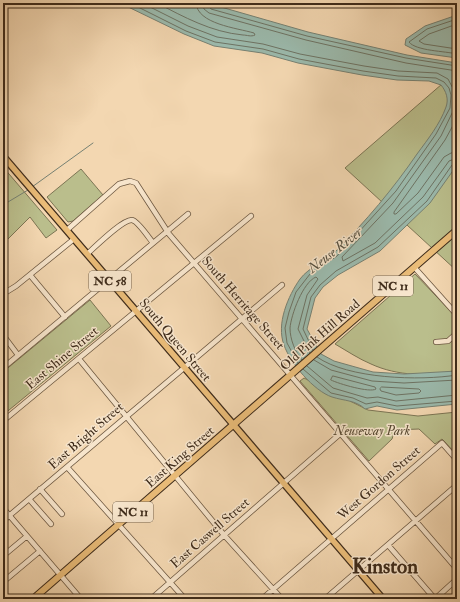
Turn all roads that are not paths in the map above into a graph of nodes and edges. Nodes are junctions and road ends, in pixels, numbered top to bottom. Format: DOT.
graph roads {
  1 [pos="3,156"];
  2 [pos="188,214"];
  3 [pos="251,216"];
  4 [pos="66,230"];
  5 [pos="457,230"];
  6 [pos="168,232"];
  7 [pos="74,239"];
  8 [pos="153,244"];
  9 [pos="87,254"];
  10 [pos="194,263"];
  11 [pos="414,267"];
  12 [pos="30,275"];
  13 [pos="109,280"];
  14 [pos="282,285"];
  15 [pos="3,294"];
  16 [pos="136,311"];
  17 [pos="457,315"];
  18 [pos="64,317"];
  19 [pos="242,319"];
  20 [pos="457,333"];
  21 [pos="6,340"];
  22 [pos="436,342"];
  23 [pos="18,355"];
  24 [pos="79,359"];
  25 [pos="3,368"];
  26 [pos="184,368"];
  27 [pos="292,375"];
  28 [pos="126,417"];
  29 [pos="3,421"];
  30 [pos="233,425"];
  31 [pos="340,433"];
  32 [pos="457,460"];
  33 [pos="67,467"];
  34 [pos="175,476"];
  35 [pos="283,483"];
  36 [pos="456,487"];
  37 [pos="40,489"];
  38 [pos="388,489"];
  39 [pos="29,499"];
  40 [pos="3,508"];
  41 [pos="62,514"];
  42 [pos="10,515"];
  43 [pos="3,521"];
  44 [pos="416,521"];
  45 [pos="50,524"];
  46 [pos="119,526"];
  47 [pos="224,535"];
  48 [pos="27,536"];
  49 [pos="331,539"];
  50 [pos="388,545"];
  51 [pos="40,551"];
  52 [pos="3,556"];
  53 [pos="457,569"];
  54 [pos="358,571"];
  55 [pos="61,576"];
  56 [pos="457,579"];
  57 [pos="3,582"];
  58 [pos="170,582"];
  59 [pos="274,589"];
  60 [pos="33,599"];
  61 [pos="81,599"];
  62 [pos="151,599"];
  63 [pos="185,599"];
  64 [pos="262,599"];
  65 [pos="282,599"];
  66 [pos="325,599"];
  67 [pos="383,599"];
  68 [pos="435,599"];
  1 -- 4 [label="main road, South Queen Street / NC 58"];
  2 -- 6 [label="street"];
  3 -- 10 [label="street, East Shine Street"];
  4 -- 6 [label="street, South Herritage Street"];
  4 -- 7 [label="main road, South Queen Street / NC 58"];
  5 -- 11 [label="highway, Old Pink Hill Road / NC 11"];
  6 -- 8 [label="street"];
  6 -- 10 [label="street, South Herritage Street"];
  7 -- 9 [label="main road, South Queen Street / NC 58"];
  7 -- 12 [label="street"];
  8 -- 9 [label="street"];
  8 -- 13 [label="street"];
  9 -- 13 [label="main road, South Queen Street / NC 58"];
  10 -- 16 [label="street, East Shine Street"];
  10 -- 19 [label="street, South Herritage Street"];
  11 -- 17 [label="street"];
  11 -- 27 [label="highway, Old Pink Hill Road / NC 11"];
  12 -- 15 [label="street"];
  12 -- 18 [label="street"];
  13 -- 16 [label="main road, South Queen Street / NC 58"];
  13 -- 18 [label="street"];
  14 -- 19 [label="street, East Bright Street"];
  16 -- 24 [label="street, East Shine Street"];
  16 -- 26 [label="main road, South Queen Street / NC 58"];
  18 -- 23 [label="street"];
  19 -- 26 [label="street, East Bright Street"];
  19 -- 27 [label="street, South Herritage Street"];
  20 -- 22 [label="street"];
  21 -- 23 [label="street"];
  23 -- 25 [label="street"];
  24 -- 28 [label="street"];
  24 -- 29 [label="street, East Shine Street"];
  26 -- 28 [label="street, East Bright Street"];
  26 -- 30 [label="main road, South Queen Street / NC 58"];
  27 -- 30 [label="highway, Old Pink Hill Road / NC 11"];
  27 -- 31 [label="street, South Herritage Street"];
  28 -- 33 [label="street, East Bright Street"];
  28 -- 34 [label="street"];
  30 -- 34 [label="highway, East King Street / NC 11"];
  30 -- 35 [label="main road, South Queen Street / NC 58"];
  31 -- 35 [label="street, East Caswell Street"];
  31 -- 38 [label="street, South Herritage Street"];
  32 -- 38 [label="street, West Gordon Street"];
  33 -- 37 [label="street, East Bright Street"];
  33 -- 46 [label="street"];
  34 -- 46 [label="highway, East King Street / NC 11"];
  34 -- 47 [label="street"];
  35 -- 47 [label="street, East Caswell Street"];
  35 -- 49 [label="main road, NC 58"];
  36 -- 44 [label="street"];
  37 -- 39 [label="street, East Bright Street"];
  37 -- 41 [label="street"];
  38 -- 44 [label="street, South Herritage Street"];
  38 -- 49 [label="street, West Gordon Street"];
  39 -- 42 [label="street, East Bright Street"];
  39 -- 45 [label="street"];
  40 -- 42 [label="street"];
  42 -- 43 [label="street, East Bright Street"];
  42 -- 48 [label="street"];
  44 -- 50 [label="street"];
  44 -- 53 [label="street, South Herritage Street"];
  46 -- 55 [label="highway, East King Street / NC 11"];
  46 -- 58 [label="street"];
  47 -- 58 [label="street, East Caswell Street"];
  47 -- 59 [label="street"];
  48 -- 51 [label="street"];
  48 -- 52 [label="street"];
  49 -- 54 [label="main road, NC 58"];
  49 -- 59 [label="street, West Gordon Street"];
  50 -- 54 [label="street"];
  50 -- 68 [label="street"];
  51 -- 55 [label="street"];
  51 -- 57 [label="street"];
  54 -- 66 [label="street"];
  54 -- 67 [label="main road, NC 58"];
  55 -- 60 [label="highway, East King Street / NC 11"];
  55 -- 61 [label="street"];
  56 -- 68 [label="street"];
  58 -- 62 [label="street, East Caswell Street"];
  58 -- 63 [label="street"];
  59 -- 64 [label="street, West Gordon Street"];
  59 -- 65 [label="street"];
}
